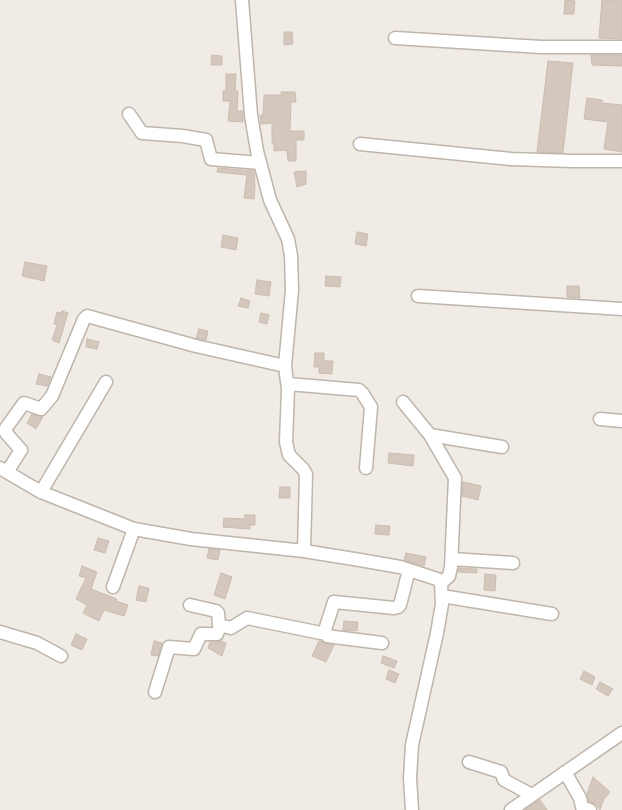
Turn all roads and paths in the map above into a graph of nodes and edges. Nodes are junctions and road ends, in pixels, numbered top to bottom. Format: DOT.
graph roads {
  1 [pos="242,0"];
  2 [pos="395,38"];
  3 [pos="622,47"];
  4 [pos="129,114"];
  5 [pos="360,144"];
  6 [pos="622,161"];
  7 [pos="260,163"];
  8 [pos="418,296"];
  9 [pos="622,309"];
  10 [pos="286,366"];
  11 [pos="106,382"];
  12 [pos="288,384"];
  13 [pos="402,402"];
  14 [pos="600,419"];
  15 [pos="622,421"];
  16 [pos="430,435"];
  17 [pos="502,447"];
  18 [pos="366,468"];
  19 [pos="3,470"];
  20 [pos="41,492"];
  21 [pos="134,529"];
  22 [pos="304,551"];
  23 [pos="452,559"];
  24 [pos="513,563"];
  25 [pos="409,570"];
  26 [pos="442,583"];
  27 [pos="113,587"];
  28 [pos="442,596"];
  29 [pos="190,605"];
  30 [pos="552,614"];
  31 [pos="220,626"];
  32 [pos="0,632"];
  33 [pos="324,632"];
  34 [pos="382,643"];
  35 [pos="61,656"];
  36 [pos="155,692"];
  37 [pos="622,733"];
  38 [pos="469,762"];
  39 [pos="565,772"];
  40 [pos="532,795"];
  41 [pos="583,809"];
  42 [pos="412,810"];
  43 [pos="511,810"];
  1 -- 7 [label="street"];
  2 -- 3 [label="street"];
  4 -- 7 [label="street"];
  5 -- 6 [label="street"];
  7 -- 10 [label="street"];
  8 -- 9 [label="street"];
  10 -- 12 [label="street"];
  10 -- 19 [label="street"];
  11 -- 20 [label="street"];
  12 -- 18 [label="street"];
  12 -- 22 [label="street"];
  13 -- 16 [label="street"];
  14 -- 15 [label="street"];
  16 -- 17 [label="street"];
  16 -- 23 [label="street"];
  19 -- 20 [label="street"];
  20 -- 21 [label="street"];
  21 -- 22 [label="street"];
  21 -- 27 [label="street"];
  22 -- 25 [label="street"];
  23 -- 24 [label="street"];
  23 -- 26 [label="street"];
  25 -- 26 [label="street"];
  25 -- 33 [label="street"];
  26 -- 28 [label="street"];
  28 -- 30 [label="street"];
  28 -- 42 [label="street"];
  29 -- 31 [label="street"];
  31 -- 33 [label="street"];
  31 -- 36 [label="street"];
  32 -- 35 [label="street"];
  33 -- 34 [label="street"];
  37 -- 39 [label="street"];
  38 -- 40 [label="street"];
  39 -- 40 [label="street"];
  39 -- 41 [label="street"];
  40 -- 43 [label="street"];
}
